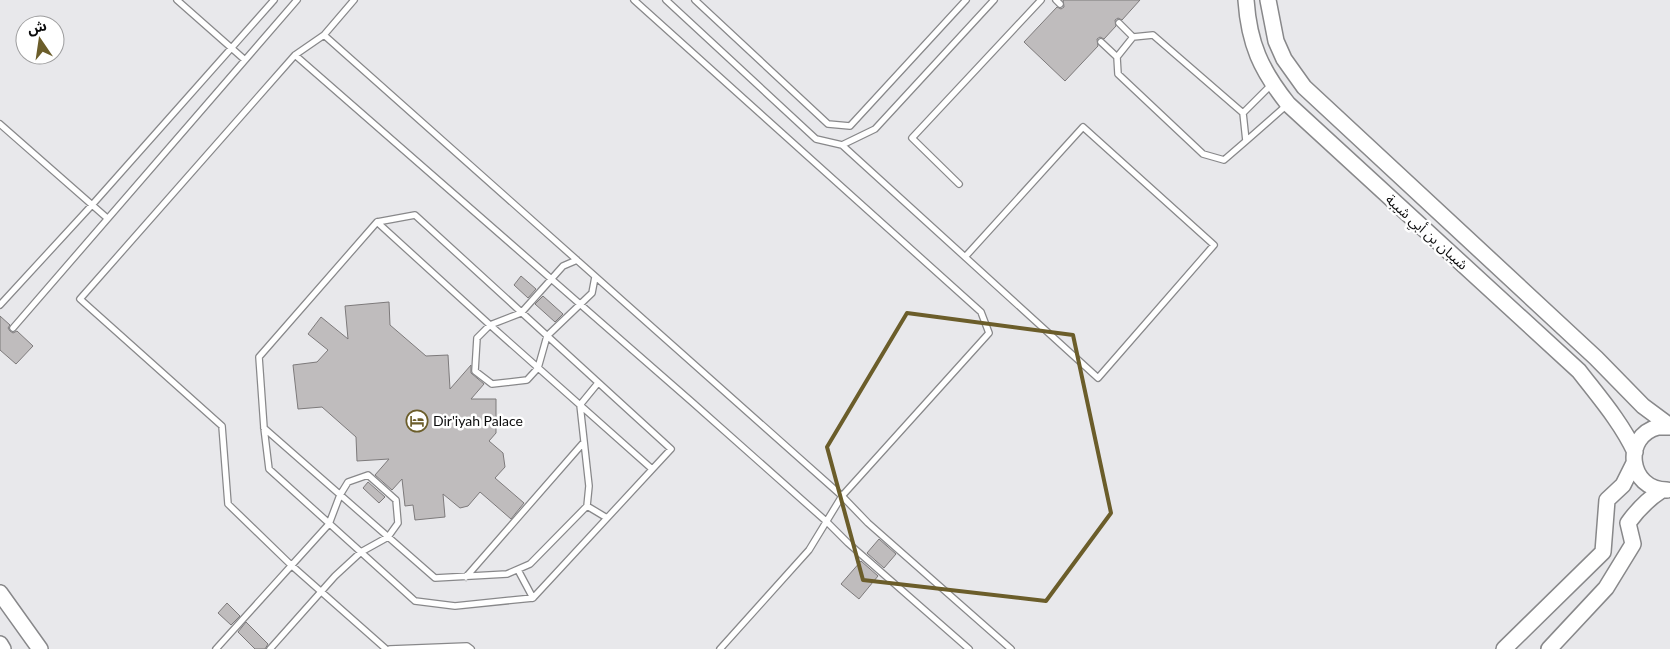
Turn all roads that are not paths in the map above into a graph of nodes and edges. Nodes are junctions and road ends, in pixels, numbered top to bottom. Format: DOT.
graph roads {
  1 [pos="177,0"];
  2 [pos="274,0"];
  3 [pos="297,0"];
  4 [pos="354,0"];
  5 [pos="634,0"];
  6 [pos="666,0"];
  7 [pos="695,0"];
  8 [pos="966,0"];
  9 [pos="994,0"];
  10 [pos="1041,0"];
  11 [pos="1246,0"];
  12 [pos="1268,0"];
  13 [pos="1119,23"];
  14 [pos="324,35"];
  15 [pos="1133,37"];
  16 [pos="1101,42"];
  17 [pos="231,49"];
  18 [pos="296,55"];
  19 [pos="1117,57"];
  20 [pos="245,60"];
  21 [pos="1272,84"];
  22 [pos="1288,104"];
  23 [pos="1243,113"];
  24 [pos="0,124"];
  25 [pos="1246,141"];
  26 [pos="842,145"];
  27 [pos="959,184"];
  28 [pos="92,205"];
  29 [pos="107,218"];
  30 [pos="376,222"];
  31 [pos="965,257"];
  32 [pos="577,260"];
  33 [pos="595,277"];
  34 [pos="550,280"];
  35 [pos="0,305"];
  36 [pos="580,305"];
  37 [pos="522,313"];
  38 [pos="490,326"];
  39 [pos="13,328"];
  40 [pos="547,336"];
  41 [pos="538,368"];
  42 [pos="598,383"];
  43 [pos="580,405"];
  44 [pos="1670,427"];
  45 [pos="264,428"];
  46 [pos="584,442"];
  47 [pos="1634,457"];
  48 [pos="652,469"];
  49 [pos="1666,490"];
  50 [pos="340,495"];
  51 [pos="842,496"];
  52 [pos="587,506"];
  53 [pos="607,518"];
  54 [pos="826,522"];
  55 [pos="329,524"];
  56 [pos="388,537"];
  57 [pos="361,552"];
  58 [pos="291,565"];
  59 [pos="518,570"];
  60 [pos="466,577"];
  61 [pos="320,592"];
  62 [pos="0,593"];
  63 [pos="533,598"];
  64 [pos="0,644"];
  65 [pos="3,649"];
  66 [pos="40,649"];
  67 [pos="216,649"];
  68 [pos="270,649"];
  69 [pos="386,649"];
  70 [pos="390,649"];
  71 [pos="471,649"];
  72 [pos="720,649"];
  73 [pos="969,649"];
  74 [pos="1011,649"];
  75 [pos="1504,649"];
  76 [pos="1550,649"];
  1 -- 17 [label="lane"];
  2 -- 17 [label="lane"];
  3 -- 20 [label="lane"];
  4 -- 14 [label="lane"];
  5 -- 51 [label="lane"];
  6 -- 26 [label="lane"];
  7 -- 8 [label="lane"];
  9 -- 26 [label="lane"];
  10 -- 27 [label="lane"];
  11 -- 21 [label="street, شيبان بن أبي شيبة"];
  12 -- 44 [label="street, شيبان بن أبي شيبة"];
  13 -- 15 [label="lane"];
  14 -- 18 [label="lane"];
  14 -- 32 [label="lane"];
  15 -- 19 [label="lane"];
  15 -- 23 [label="lane"];
  16 -- 19 [label="lane"];
  17 -- 20 [label="lane"];
  17 -- 28 [label="lane"];
  18 -- 34 [label="lane"];
  18 -- 58 [label="lane"];
  19 -- 25 [label="lane"];
  20 -- 29 [label="lane"];
  21 -- 22 [label="street, شيبان بن أبي شيبة"];
  21 -- 23 [label="lane"];
  22 -- 25 [label="lane"];
  22 -- 47 [label="street, شيبان بن أبي شيبة"];
  23 -- 25 [label="lane"];
  24 -- 28 [label="lane"];
  26 -- 31 [label="lane"];
  28 -- 29 [label="lane"];
  28 -- 35 [label="lane"];
  29 -- 39 [label="lane"];
  30 -- 37 [label="lane"];
  30 -- 38 [label="lane"];
  30 -- 45 [label="lane"];
  31 -- 31 [label="lane"];
  32 -- 33 [label="lane"];
  32 -- 34 [label="lane"];
  33 -- 36 [label="lane"];
  33 -- 51 [label="lane"];
  34 -- 36 [label="lane"];
  34 -- 37 [label="lane"];
  36 -- 40 [label="lane"];
  36 -- 54 [label="lane"];
  37 -- 38 [label="lane"];
  37 -- 40 [label="lane"];
  38 -- 41 [label="lane"];
  38 -- 41 [label="lane"];
  40 -- 41 [label="lane"];
  40 -- 42 [label="lane"];
  41 -- 43 [label="lane"];
  42 -- 43 [label="lane"];
  42 -- 48 [label="lane"];
  43 -- 46 [label="lane"];
  43 -- 48 [label="lane"];
  44 -- 47 [label="street"];
  45 -- 50 [label="lane"];
  45 -- 55 [label="lane"];
  46 -- 52 [label="lane"];
  46 -- 60 [label="lane"];
  47 -- 49 [label="street, شيبان بن أبي شيبة"];
  47 -- 75 [label="street"];
  48 -- 53 [label="lane"];
  49 -- 76 [label="street"];
  50 -- 55 [label="lane"];
  50 -- 56 [label="lane"];
  50 -- 56 [label="lane"];
  51 -- 54 [label="lane"];
  51 -- 74 [label="lane"];
  52 -- 53 [label="lane"];
  52 -- 59 [label="lane"];
  53 -- 63 [label="lane"];
  54 -- 72 [label="lane"];
  54 -- 73 [label="lane"];
  55 -- 57 [label="lane"];
  55 -- 58 [label="lane"];
  56 -- 57 [label="lane"];
  56 -- 60 [label="lane"];
  57 -- 61 [label="lane"];
  57 -- 63 [label="lane"];
  58 -- 61 [label="lane"];
  58 -- 67 [label="lane"];
  59 -- 60 [label="lane"];
  59 -- 63 [label="lane"];
  61 -- 68 [label="lane"];
  61 -- 69 [label="lane"];
  62 -- 66 [label="street"];
  64 -- 65 [label="street"];
  70 -- 71 [label="lane"];
}
